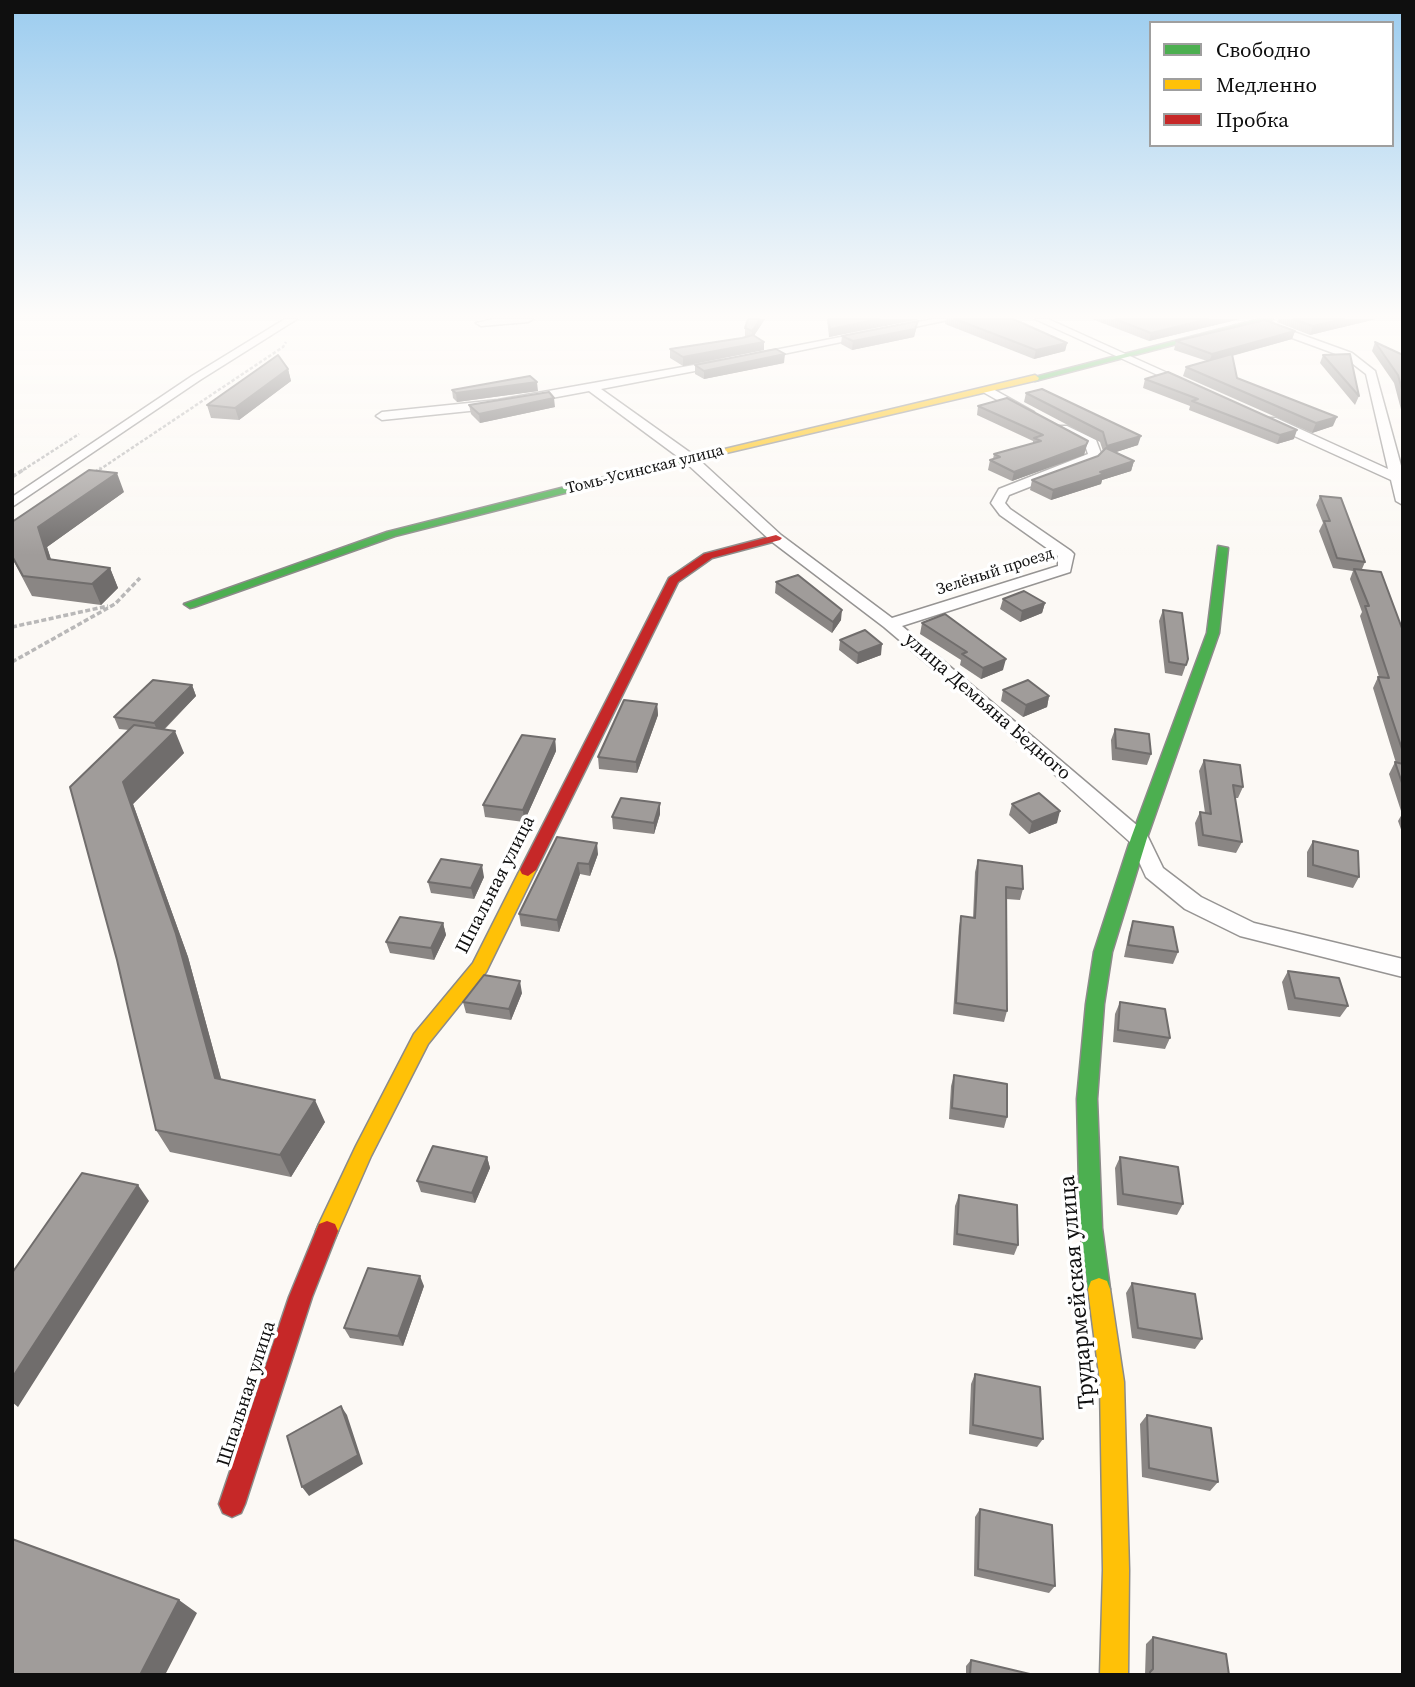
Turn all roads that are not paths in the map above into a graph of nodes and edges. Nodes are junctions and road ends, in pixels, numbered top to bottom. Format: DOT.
graph roads {
  1 [pos="168,398"];
  2 [pos="532,398"];
  3 [pos="606,398"];
  4 [pos="954,398"];
  5 [pos="1002,398"];
  6 [pos="1377,398"];
  7 [pos="382,416"];
  8 [pos="1261,416"];
  9 [pos="691,459"];
  10 [pos="1396,477"];
  11 [pos="1403,501"];
  12 [pos="12,503"];
  13 [pos="776,538"];
  14 [pos="1222,548"];
  15 [pos="190,604"];
  16 [pos="890,624"];
  17 [pos="1139,838"];
  18 [pos="1403,968"];
  19 [pos="232,1504"];
  20 [pos="1114,1675"];
  1 -- 12 [label="street"];
  2 -- 7 [label="street"];
  3 -- 9 [label="street, улица Демьяна Бедного"];
  4 -- 9 [label="street, Томь-Усинская улица"];
  5 -- 16 [label="street, Зелёный проезд"];
  6 -- 10 [label="street"];
  8 -- 10 [label="street"];
  9 -- 13 [label="street, улица Демьяна Бедного"];
  9 -- 15 [label="street, Томь-Усинская улица"];
  10 -- 11 [label="street"];
  13 -- 16 [label="street, улица Демьяна Бедного"];
  13 -- 19 [label="street, Шпальная улица"];
  14 -- 17 [label="street, Трудармейская улица"];
  16 -- 17 [label="street, улица Демьяна Бедного"];
  17 -- 18 [label="street, улица Демьяна Бедного"];
  17 -- 20 [label="street, Трудармейская улица"];
}
